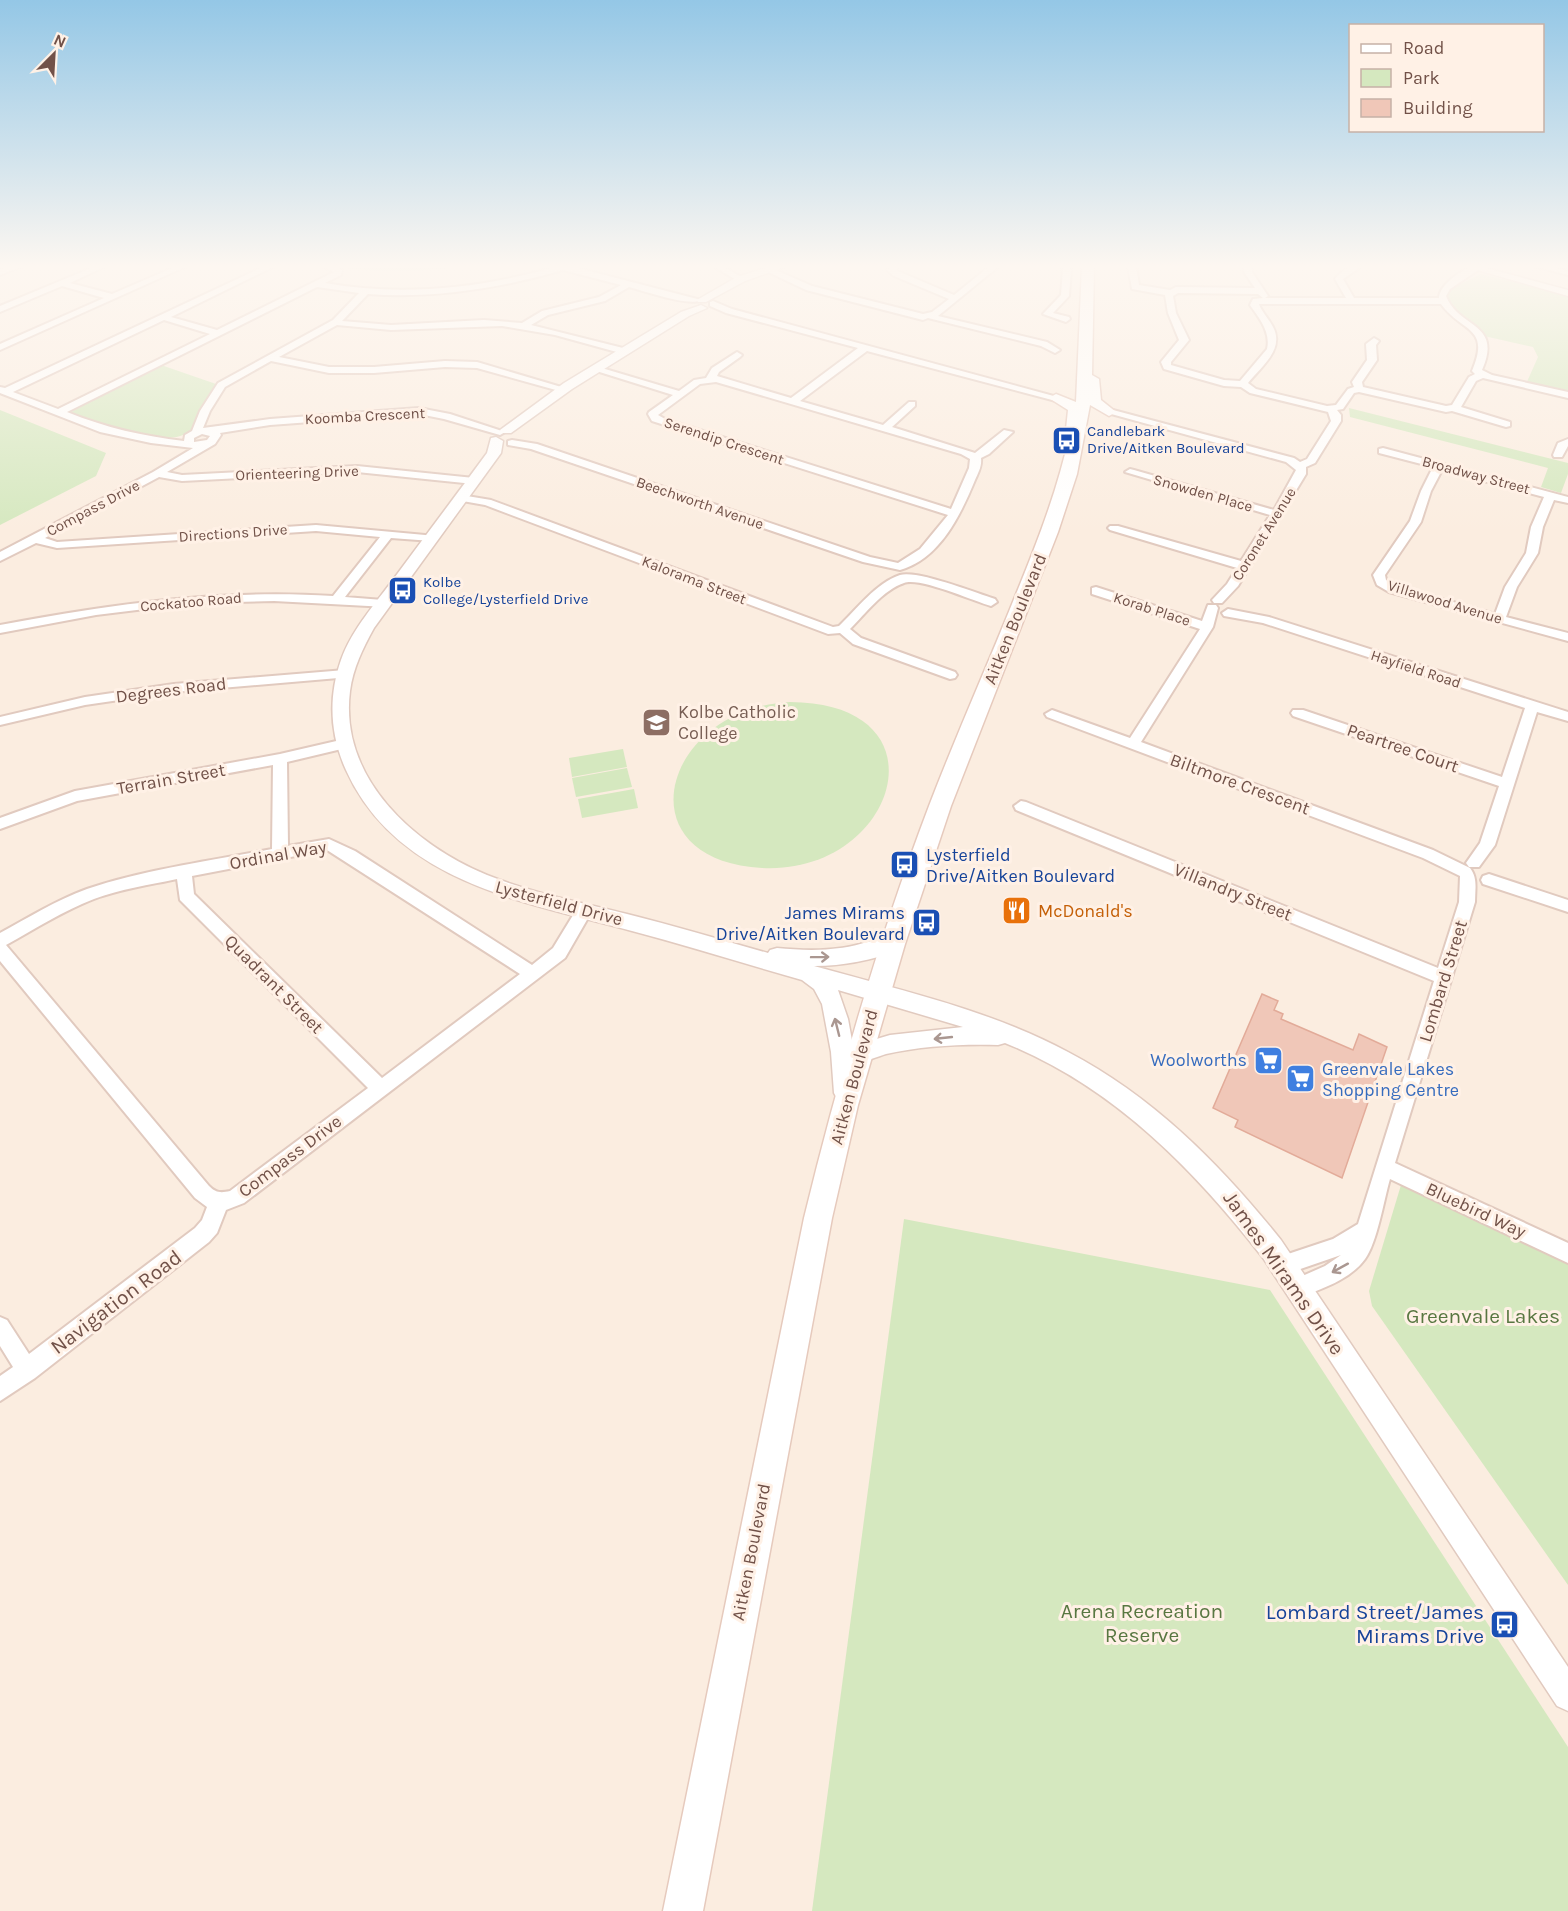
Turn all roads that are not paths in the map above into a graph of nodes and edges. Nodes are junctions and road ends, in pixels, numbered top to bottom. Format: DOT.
graph roads {
  1 [pos="80,355"];
  2 [pos="173,355"];
  3 [pos="274,355"];
  4 [pos="617,355"];
  5 [pos="737,355"];
  6 [pos="855,355"];
  7 [pos="896,355"];
  8 [pos="1087,355"];
  9 [pos="1172,355"];
  10 [pos="1265,355"];
  11 [pos="1372,355"];
  12 [pos="1484,355"];
  13 [pos="269,358"];
  14 [pos="595,369"];
  15 [pos="1087,369"];
  16 [pos="1481,375"];
  17 [pos="711,378"];
  18 [pos="1243,384"];
  19 [pos="1359,389"];
  20 [pos="563,390"];
  21 [pos="2,391"];
  22 [pos="1085,393"];
  23 [pos="680,394"];
  24 [pos="1568,395"];
  25 [pos="1056,398"];
  26 [pos="793,401"];
  27 [pos="912,404"];
  28 [pos="1454,408"];
  29 [pos="1331,409"];
  30 [pos="1109,412"];
  31 [pos="58,413"];
  32 [pos="201,420"];
  33 [pos="1081,421"];
  34 [pos="1506,424"];
  35 [pos="885,428"];
  36 [pos="1008,432"];
  37 [pos="211,436"];
  38 [pos="505,436"];
  39 [pos="1568,437"];
  40 [pos="192,438"];
  41 [pos="1383,451"];
  42 [pos="1558,455"];
  43 [pos="975,457"];
  44 [pos="185,458"];
  45 [pos="1298,464"];
  46 [pos="1071,465"];
  47 [pos="1439,466"];
  48 [pos="1130,472"];
  49 [pos="157,474"];
  50 [pos="474,482"];
  51 [pos="1550,495"];
  52 [pos="460,500"];
  53 [pos="1568,500"];
  54 [pos="956,514"];
  55 [pos="1277,514"];
  56 [pos="1114,528"];
  57 [pos="388,534"];
  58 [pos="432,538"];
  59 [pos="35,539"];
  60 [pos="0,557"];
  61 [pos="1244,566"];
  62 [pos="901,572"];
  63 [pos="1232,586"];
  64 [pos="1095,593"];
  65 [pos="336,601"];
  66 [pos="991,602"];
  67 [pos="383,604"];
  68 [pos="1215,604"];
  69 [pos="1230,609"];
  70 [pos="1499,619"];
  71 [pos="1208,627"];
  72 [pos="0,629"];
  73 [pos="843,629"];
  74 [pos="1568,637"];
  75 [pos="345,674"];
  76 [pos="950,675"];
  77 [pos="1532,706"];
  78 [pos="1298,712"];
  79 [pos="1052,714"];
  80 [pos="1568,717"];
  81 [pos="0,721"];
  82 [pos="345,744"];
  83 [pos="1134,744"];
  84 [pos="280,759"];
  85 [pos="1507,784"];
  86 [pos="1021,806"];
  87 [pos="0,824"];
  88 [pos="280,853"];
  89 [pos="184,872"];
  90 [pos="1478,872"];
  91 [pos="1568,906"];
  92 [pos="584,910"];
  93 [pos="0,940"];
  94 [pos="893,944"];
  95 [pos="720,948"];
  96 [pos="0,949"];
  97 [pos="804,972"];
  98 [pos="533,974"];
  99 [pos="1444,978"];
  100 [pos="878,993"];
  101 [pos="1022,1040"];
  102 [pos="861,1052"];
  103 [pos="380,1088"];
  104 [pos="845,1105"];
  105 [pos="1383,1167"];
  106 [pos="219,1202"];
  107 [pos="1568,1253"];
  108 [pos="1290,1277"];
  109 [pos="0,1327"];
  110 [pos="27,1370"];
  111 [pos="0,1390"];
  112 [pos="1568,1695"];
  113 [pos="683,1911"];
  1 -- 21 [label="street"];
  2 -- 31 [label="street"];
  3 -- 13 [label="street"];
  4 -- 14 [label="street, Lysterfield Drive"];
  5 -- 17 [label="street, Serendip Crescent"];
  6 -- 26 [label="street"];
  7 -- 25 [label="street"];
  8 -- 15 [label="main road, Aitken Boulevard"];
  9 -- 18 [label="street"];
  10 -- 18 [label="street"];
  11 -- 19 [label="street"];
  12 -- 16 [label="street"];
  13 -- 20 [label="street"];
  13 -- 32 [label="street"];
  14 -- 20 [label="street, Lysterfield Drive"];
  14 -- 23 [label="street"];
  15 -- 22 [label="main road, Aitken Boulevard"];
  15 -- 30 [label="main road"];
  16 -- 24 [label="street"];
  16 -- 28 [label="street"];
  17 -- 23 [label="street, Serendip Crescent"];
  17 -- 26 [label="street"];
  18 -- 29 [label="street"];
  19 -- 28 [label="street"];
  19 -- 29 [label="street"];
  20 -- 38 [label="street, Lysterfield Drive"];
  21 -- 31 [label="street"];
  22 -- 25 [label="main road"];
  22 -- 33 [label="main road, Aitken Boulevard"];
  23 -- 54 [label="street, Serendip Crescent"];
  25 -- 46 [label="main road"];
  26 -- 35 [label="street"];
  27 -- 35 [label="street"];
  28 -- 34 [label="street"];
  29 -- 45 [label="street"];
  30 -- 33 [label="main road"];
  30 -- 45 [label="street, Coronet Avenue"];
  31 -- 40 [label="street"];
  32 -- 37 [label="street"];
  32 -- 40 [label="street"];
  33 -- 46 [label="main road, Aitken Boulevard"];
  35 -- 43 [label="street"];
  36 -- 43 [label="street"];
  37 -- 38 [label="street, Koomba Crescent"];
  37 -- 40 [label="street"];
  37 -- 44 [label="street, Compass Drive"];
  38 -- 50 [label="street, Lysterfield Drive"];
  38 -- 62 [label="street, Beechworth Avenue"];
  39 -- 42 [label="street"];
  40 -- 44 [label="street"];
  41 -- 47 [label="street, Broadway Street"];
  43 -- 54 [label="street"];
  44 -- 49 [label="street, Compass Drive"];
  45 -- 55 [label="street, Coronet Avenue"];
  46 -- 94 [label="main road, Aitken Boulevard"];
  47 -- 51 [label="street, Broadway Street"];
  47 -- 70 [label="street, Villawood Avenue"];
  48 -- 55 [label="street, Snowden Place"];
  49 -- 50 [label="street, Orienteering Drive"];
  49 -- 59 [label="street, Compass Drive"];
  50 -- 52 [label="street, Lysterfield Drive"];
  51 -- 53 [label="street, Broadway Street"];
  51 -- 70 [label="street"];
  52 -- 58 [label="street, Lysterfield Drive"];
  52 -- 73 [label="street, Kalorama Street"];
  54 -- 62 [label="street"];
  55 -- 61 [label="street, Coronet Avenue"];
  56 -- 61 [label="street"];
  57 -- 58 [label="street, Directions Drive"];
  57 -- 59 [label="street, Directions Drive"];
  57 -- 65 [label="street"];
  58 -- 67 [label="street, Lysterfield Drive"];
  59 -- 60 [label="street, Compass Drive"];
  61 -- 63 [label="street, Coronet Avenue"];
  62 -- 66 [label="street, Beechworth Avenue"];
  62 -- 73 [label="street"];
  63 -- 68 [label="street, Coronet Avenue"];
  63 -- 69 [label="street, Coronet Avenue"];
  64 -- 71 [label="street, Korab Place"];
  65 -- 67 [label="street, Cockatoo Road"];
  65 -- 72 [label="street, Cockatoo Road"];
  67 -- 75 [label="street, Lysterfield Drive"];
  68 -- 69 [label="street, Hayfield Road"];
  68 -- 71 [label="street"];
  69 -- 71 [label="street"];
  69 -- 77 [label="street, Hayfield Road"];
  70 -- 74 [label="street, Villawood Avenue"];
  71 -- 83 [label="street"];
  73 -- 76 [label="street"];
  75 -- 81 [label="street, Degrees Road"];
  75 -- 82 [label="street, Lysterfield Drive"];
  77 -- 80 [label="street, Hayfield Road"];
  77 -- 85 [label="street"];
  78 -- 85 [label="street, Peartree Court"];
  79 -- 83 [label="street, Biltmore Crescent"];
  82 -- 84 [label="street, Terrain Street"];
  82 -- 92 [label="street, Lysterfield Drive"];
  83 -- 90 [label="street, Biltmore Crescent"];
  84 -- 87 [label="street, Terrain Street"];
  84 -- 88 [label="street"];
  85 -- 90 [label="street"];
  86 -- 99 [label="street, Villandry Street"];
  88 -- 89 [label="street, Ordinal Way"];
  88 -- 98 [label="street, Ordinal Way"];
  89 -- 93 [label="street, Ordinal Way"];
  89 -- 103 [label="street, Quadrant Street"];
  90 -- 91 [label="street, Biltmore Crescent"];
  90 -- 99 [label="street, Lombard Street"];
  92 -- 95 [label="street, Lysterfield Drive"];
  92 -- 98 [label="street, Compass Drive"];
  95 -- 94 [label="street, one-way"];
  94 -- 100 [label="main road, Aitken Boulevard"];
  95 -- 97 [label="street, Lysterfield Drive"];
  96 -- 106 [label="street, Compass Drive"];
  97 -- 100 [label="street, Lysterfield Drive"];
  104 -- 97 [label="street, one-way"];
  98 -- 103 [label="street, Compass Drive"];
  99 -- 105 [label="street, Lombard Street"];
  100 -- 101 [label="street, James Mirams Drive"];
  100 -- 102 [label="main road, Aitken Boulevard"];
  101 -- 102 [label="street, one-way"];
  101 -- 108 [label="street, James Mirams Drive"];
  102 -- 104 [label="main road, Aitken Boulevard"];
  103 -- 106 [label="street, Compass Drive"];
  104 -- 113 [label="main road, Aitken Boulevard"];
  105 -- 107 [label="street, Bluebird Way"];
  105 -- 108 [label="street, Lombard Street"];
  106 -- 110 [label="street, Navigation Road"];
  108 -- 112 [label="street, James Mirams Drive"];
  109 -- 110 [label="street"];
  110 -- 111 [label="street, Navigation Road"];
}
